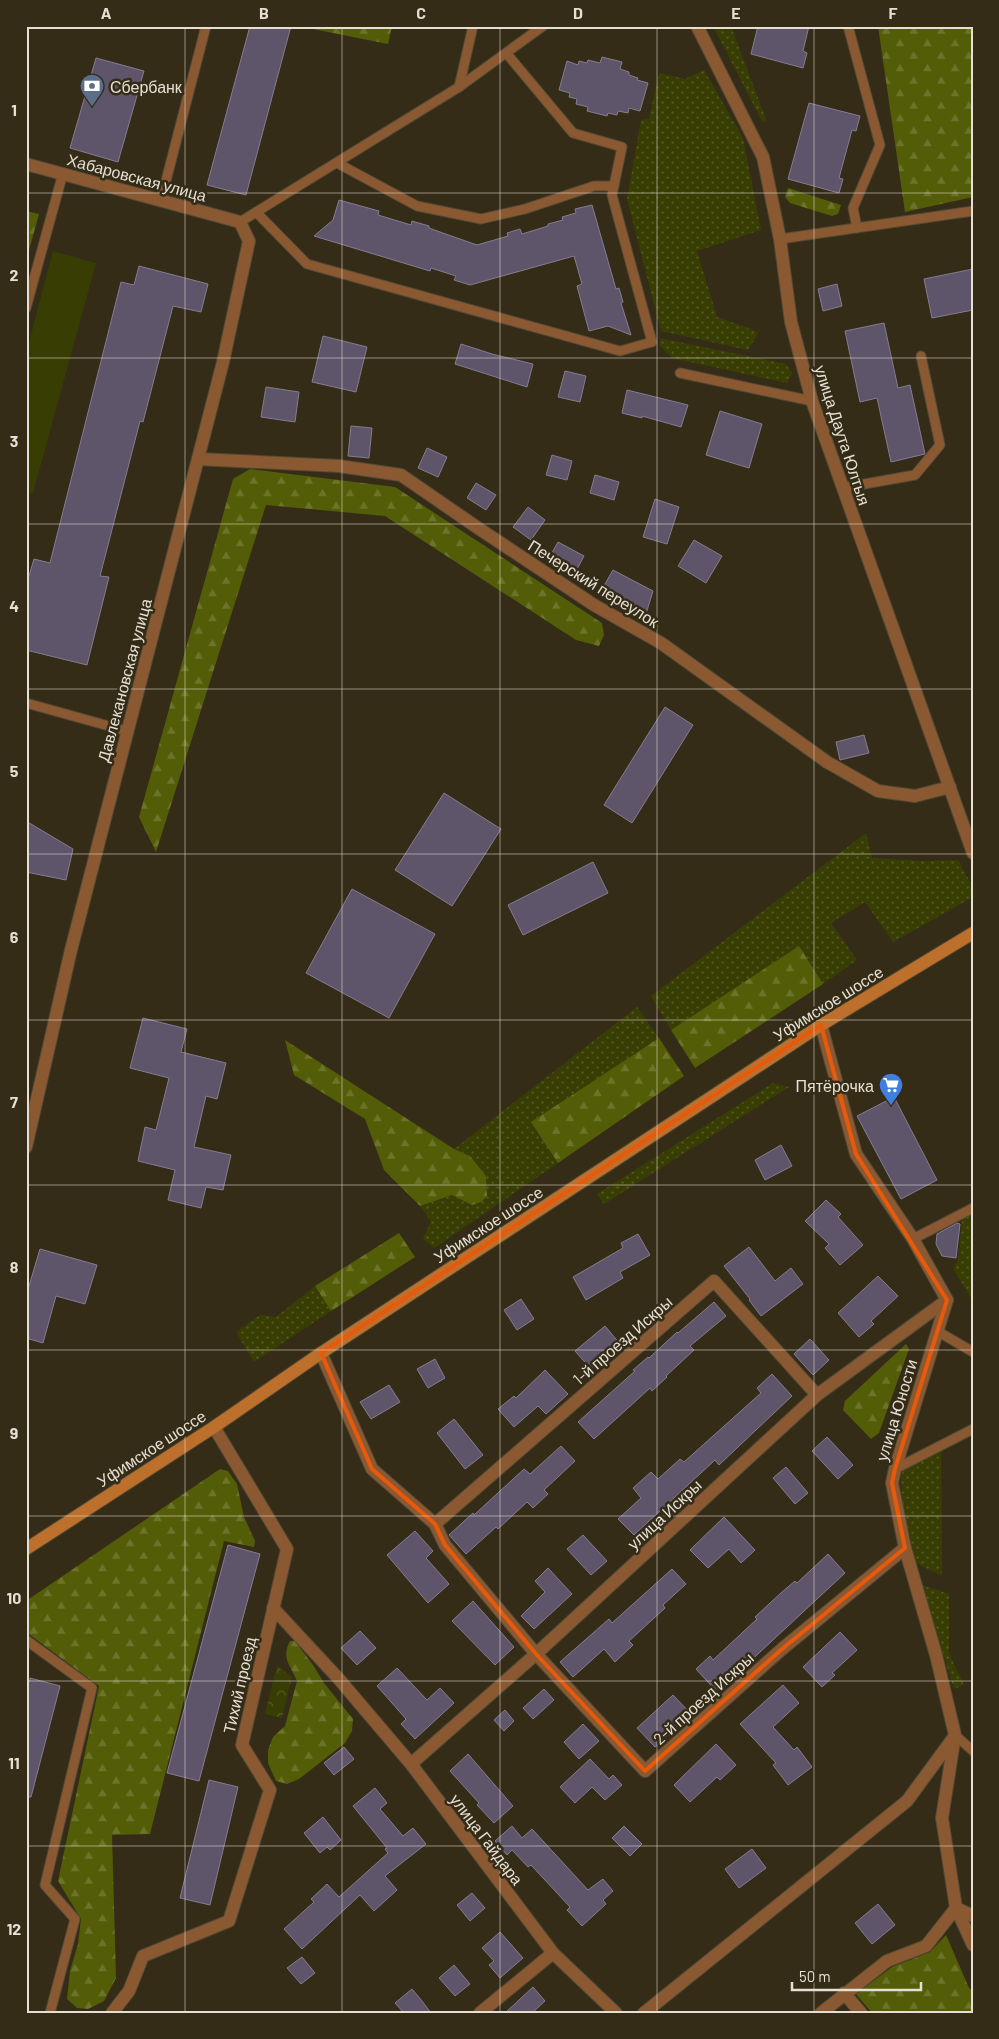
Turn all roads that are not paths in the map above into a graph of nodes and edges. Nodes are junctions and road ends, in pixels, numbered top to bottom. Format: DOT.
graph roads {
  1 [pos="206,26"];
  2 [pos="473,26"];
  3 [pos="543,26"];
  4 [pos="697,26"];
  5 [pos="848,26"];
  6 [pos="507,54"];
  7 [pos="459,87"];
  8 [pos="337,163"];
  9 [pos="26,164"];
  10 [pos="63,173"];
  11 [pos="614,186"];
  12 [pos="161,200"];
  13 [pos="973,211"];
  14 [pos="256,212"];
  15 [pos="240,222"];
  16 [pos="857,228"];
  17 [pos="780,239"];
  18 [pos="26,308"];
  19 [pos="921,356"];
  20 [pos="680,373"];
  21 [pos="812,401"];
  22 [pos="198,459"];
  23 [pos="842,488"];
  24 [pos="26,703"];
  25 [pos="127,731"];
  26 [pos="950,787"];
  27 [pos="972,848"];
  28 [pos="973,933"];
  29 [pos="821,1025"];
  30 [pos="27,1141"];
  31 [pos="973,1208"];
  32 [pos="913,1239"];
  33 [pos="947,1300"];
  34 [pos="937,1331"];
  35 [pos="973,1352"];
  36 [pos="320,1353"];
  37 [pos="817,1395"];
  38 [pos="214,1428"];
  39 [pos="973,1429"];
  40 [pos="894,1469"];
  41 [pos="435,1524"];
  42 [pos="29,1545"];
  43 [pos="906,1548"];
  44 [pos="274,1608"];
  45 [pos="26,1640"];
  46 [pos="536,1654"];
  47 [pos="955,1735"];
  48 [pos="973,1750"];
  49 [pos="411,1764"];
  50 [pos="956,1908"];
  51 [pos="973,1916"];
  52 [pos="973,1945"];
  53 [pos="552,1953"];
  54 [pos="844,1993"];
  55 [pos="50,2013"];
  56 [pos="112,2013"];
  57 [pos="480,2013"];
  58 [pos="616,2013"];
  59 [pos="644,2013"];
  60 [pos="820,2013"];
  61 [pos="862,2013"];
  1 -- 12 [label="lane"];
  2 -- 7 [label="lane"];
  3 -- 6 [label="lane"];
  4 -- 17 [label="street, улица Даута Юлтыя"];
  5 -- 16 [label="lane"];
  6 -- 7 [label="lane"];
  6 -- 11 [label="lane"];
  7 -- 8 [label="lane"];
  8 -- 11 [label="lane"];
  8 -- 14 [label="lane"];
  9 -- 10 [label="street, Хабаровская улица"];
  10 -- 12 [label="street, Хабаровская улица"];
  10 -- 18 [label="lane"];
  11 -- 14 [label="lane"];
  12 -- 15 [label="street, Хабаровская улица"];
  13 -- 16 [label="lane"];
  14 -- 15 [label="lane"];
  15 -- 22 [label="street, Давлекановская улица"];
  16 -- 17 [label="lane"];
  17 -- 21 [label="street, улица Даута Юлтыя"];
  19 -- 23 [label="lane"];
  20 -- 21 [label="lane"];
  21 -- 23 [label="street, улица Даута Юлтыя"];
  22 -- 25 [label="street, Давлекановская улица"];
  22 -- 26 [label="street, Печерский переулок"];
  23 -- 26 [label="street, улица Даута Юлтыя"];
  24 -- 25 [label="lane"];
  25 -- 30 [label="street, Давлекановская улица"];
  26 -- 27 [label="street, улица Даута Юлтыя"];
  28 -- 29 [label="main road, Уфимское шоссе"];
  29 -- 32 [label="street"];
  29 -- 36 [label="main road, Уфимское шоссе"];
  31 -- 32 [label="lane"];
  32 -- 33 [label="street"];
  33 -- 34 [label="street, улица Юности"];
  33 -- 37 [label="street, улица Искры"];
  34 -- 35 [label="lane"];
  34 -- 40 [label="street, улица Юности"];
  36 -- 38 [label="main road, Уфимское шоссе"];
  36 -- 41 [label="street"];
  37 -- 41 [label="street, 1-й проезд Искры"];
  37 -- 46 [label="street, улица Искры"];
  38 -- 42 [label="main road, Уфимское шоссе"];
  38 -- 44 [label="street, Тихий проезд"];
  39 -- 40 [label="lane"];
  40 -- 43 [label="street, улица Юности"];
  41 -- 46 [label="street"];
  43 -- 46 [label="street, 2-й проезд Искры"];
  43 -- 47 [label="street, улица Юности"];
  44 -- 49 [label="street, улица Гайдара"];
  44 -- 56 [label="street, Тихий проезд"];
  45 -- 55 [label="lane"];
  46 -- 49 [label="street, улица Искры"];
  47 -- 48 [label="lane"];
  47 -- 50 [label="street, улица Юности"];
  47 -- 59 [label="street"];
  49 -- 53 [label="street, улица Гайдара"];
  50 -- 51 [label="street"];
  50 -- 52 [label="street, улица Юности"];
  50 -- 54 [label="street"];
  53 -- 57 [label="street"];
  53 -- 58 [label="street, улица Гайдара"];
  54 -- 60 [label="street"];
  54 -- 61 [label="street"];
}
